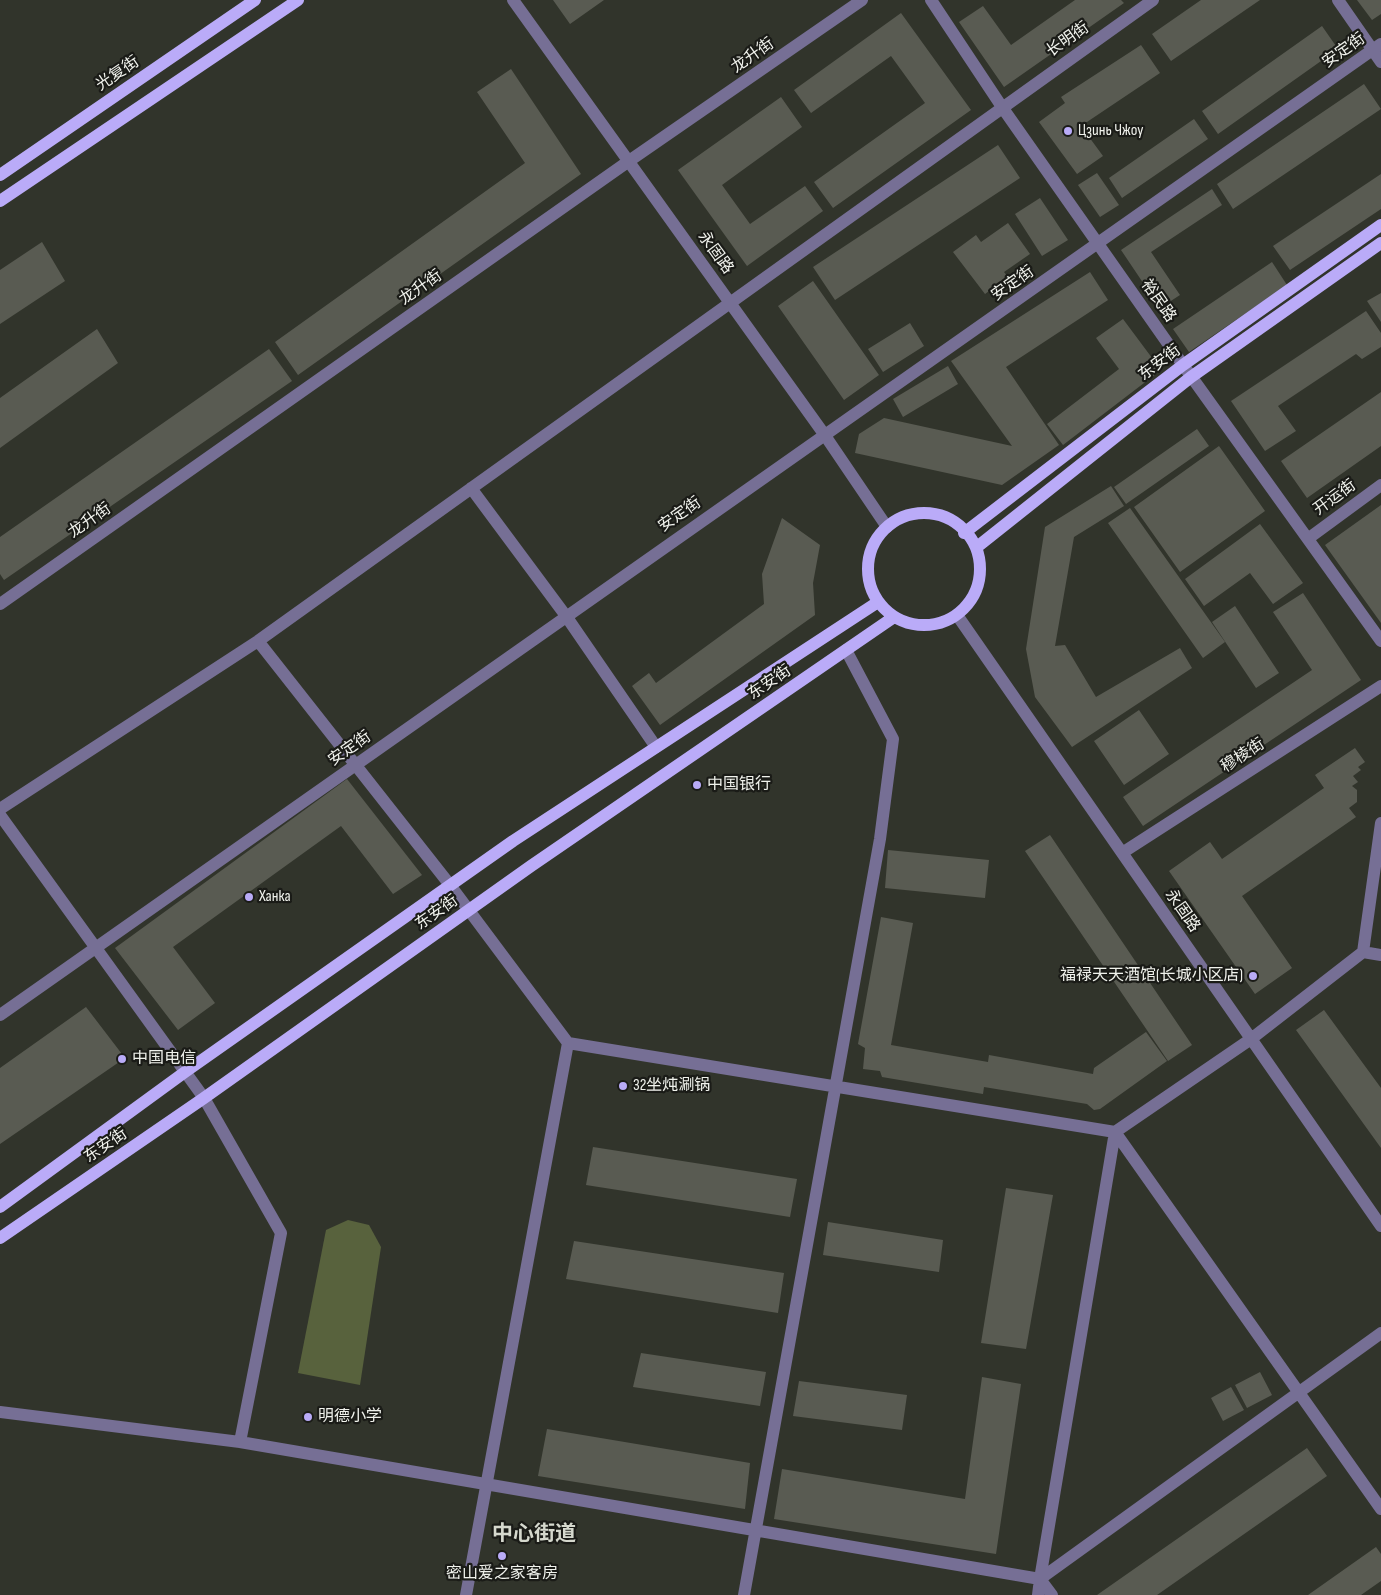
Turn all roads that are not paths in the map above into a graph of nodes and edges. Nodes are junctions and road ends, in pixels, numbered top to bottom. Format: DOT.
graph roads {
  1 [pos="255,0"];
  2 [pos="298,0"];
  3 [pos="513,0"];
  4 [pos="862,0"];
  5 [pos="931,0"];
  6 [pos="1153,0"];
  7 [pos="1338,0"];
  8 [pos="1377,47"];
  9 [pos="1381,62"];
  10 [pos="1002,107"];
  11 [pos="629,161"];
  12 [pos="0,175"];
  13 [pos="0,200"];
  14 [pos="1381,225"];
  15 [pos="1381,242"];
  16 [pos="1099,244"];
  17 [pos="730,302"];
  18 [pos="1183,365"];
  19 [pos="1191,376"];
  20 [pos="824,434"];
  21 [pos="1381,485"];
  22 [pos="471,488"];
  23 [pos="887,527"];
  24 [pos="964,533"];
  25 [pos="1309,538"];
  26 [pos="977,547"];
  27 [pos="878,602"];
  28 [pos="0,604"];
  29 [pos="957,615"];
  30 [pos="566,616"];
  31 [pos="894,617"];
  32 [pos="258,641"];
  33 [pos="1381,641"];
  34 [pos="846,650"];
  35 [pos="1381,686"];
  36 [pos="656,747"];
  37 [pos="355,765"];
  38 [pos="0,809"];
  39 [pos="0,815"];
  40 [pos="1381,823"];
  41 [pos="1122,853"];
  42 [pos="450,885"];
  43 [pos="469,910"];
  44 [pos="96,948"];
  45 [pos="1363,952"];
  46 [pos="1381,955"];
  47 [pos="0,1015"];
  48 [pos="1251,1039"];
  49 [pos="568,1043"];
  50 [pos="186,1072"];
  51 [pos="835,1087"];
  52 [pos="204,1098"];
  53 [pos="1116,1132"];
  54 [pos="0,1207"];
  55 [pos="1381,1226"];
  56 [pos="0,1238"];
  57 [pos="1381,1333"];
  58 [pos="1299,1392"];
  59 [pos="0,1412"];
  60 [pos="240,1442"];
  61 [pos="486,1484"];
  62 [pos="1381,1509"];
  63 [pos="756,1530"];
  64 [pos="1040,1578"];
  65 [pos="466,1595"];
  66 [pos="744,1595"];
  67 [pos="1038,1595"];
  68 [pos="1052,1595"];
  1 -- 12 [label="main road, 光复街"];
  2 -- 13 [label="main road"];
  3 -- 11 [label="street, 永固路"];
  4 -- 11 [label="street, 龙升街"];
  5 -- 10 [label="street, 裕民路"];
  6 -- 10 [label="street, 长明街"];
  7 -- 8 [label="street"];
  8 -- 9 [label="street"];
  8 -- 16 [label="street, 安定街"];
  10 -- 16 [label="street, 裕民路"];
  10 -- 17 [label="street, 长明街"];
  11 -- 17 [label="street, 永固路"];
  11 -- 28 [label="street, 龙升街"];
  14 -- 18 [label="main road, 东安街"];
  15 -- 19 [label="main road, 东安街"];
  16 -- 18 [label="street, 裕民路"];
  16 -- 20 [label="street, 安定街"];
  17 -- 20 [label="street, 永固路"];
  17 -- 22 [label="street, 长明街"];
  18 -- 19 [label="street, 裕民路"];
  18 -- 24 [label="main road, 东安街"];
  19 -- 25 [label="street, 裕民路"];
  19 -- 26 [label="main road, 东安街"];
  20 -- 23 [label="street, 永固路"];
  20 -- 30 [label="street, 安定街"];
  21 -- 25 [label="street, 开运街"];
  22 -- 30 [label="street"];
  22 -- 32 [label="street, 长明街"];
  23 -- 24 [label="main road"];
  23 -- 27 [label="main road"];
  24 -- 26 [label="main road"];
  25 -- 33 [label="street, 裕民路"];
  26 -- 29 [label="main road"];
  27 -- 31 [label="main road"];
  27 -- 36 [label="main road, 东安街"];
  29 -- 31 [label="main road"];
  29 -- 41 [label="street, 永固路"];
  30 -- 36 [label="street"];
  30 -- 37 [label="street, 安定街"];
  31 -- 34 [label="main road, 东安街"];
  32 -- 37 [label="street"];
  32 -- 38 [label="street, 长明街"];
  34 -- 43 [label="main road, 东安街"];
  34 -- 51 [label="street"];
  35 -- 41 [label="street, 穆棱街"];
  36 -- 42 [label="main road, 东安街"];
  37 -- 42 [label="street"];
  37 -- 44 [label="street, 安定街"];
  39 -- 44 [label="street"];
  40 -- 45 [label="street"];
  41 -- 48 [label="street, 永固路"];
  42 -- 43 [label="street"];
  42 -- 50 [label="main road, 东安街"];
  43 -- 49 [label="street"];
  43 -- 52 [label="main road, 东安街"];
  44 -- 47 [label="street, 安定街"];
  44 -- 50 [label="street"];
  45 -- 46 [label="street"];
  45 -- 48 [label="street"];
  48 -- 53 [label="street"];
  48 -- 55 [label="street, 永固路"];
  49 -- 51 [label="street"];
  49 -- 61 [label="street"];
  50 -- 52 [label="street"];
  50 -- 54 [label="main road, 东安街"];
  51 -- 53 [label="street"];
  51 -- 63 [label="street"];
  52 -- 56 [label="main road, 东安街"];
  52 -- 60 [label="street"];
  53 -- 58 [label="street"];
  53 -- 64 [label="street"];
  57 -- 58 [label="street"];
  58 -- 62 [label="street"];
  58 -- 64 [label="street"];
  59 -- 60 [label="street"];
  60 -- 61 [label="street"];
  61 -- 63 [label="street"];
  61 -- 65 [label="street"];
  63 -- 64 [label="street"];
  63 -- 66 [label="street"];
  64 -- 67 [label="street"];
  64 -- 68 [label="street"];
}
